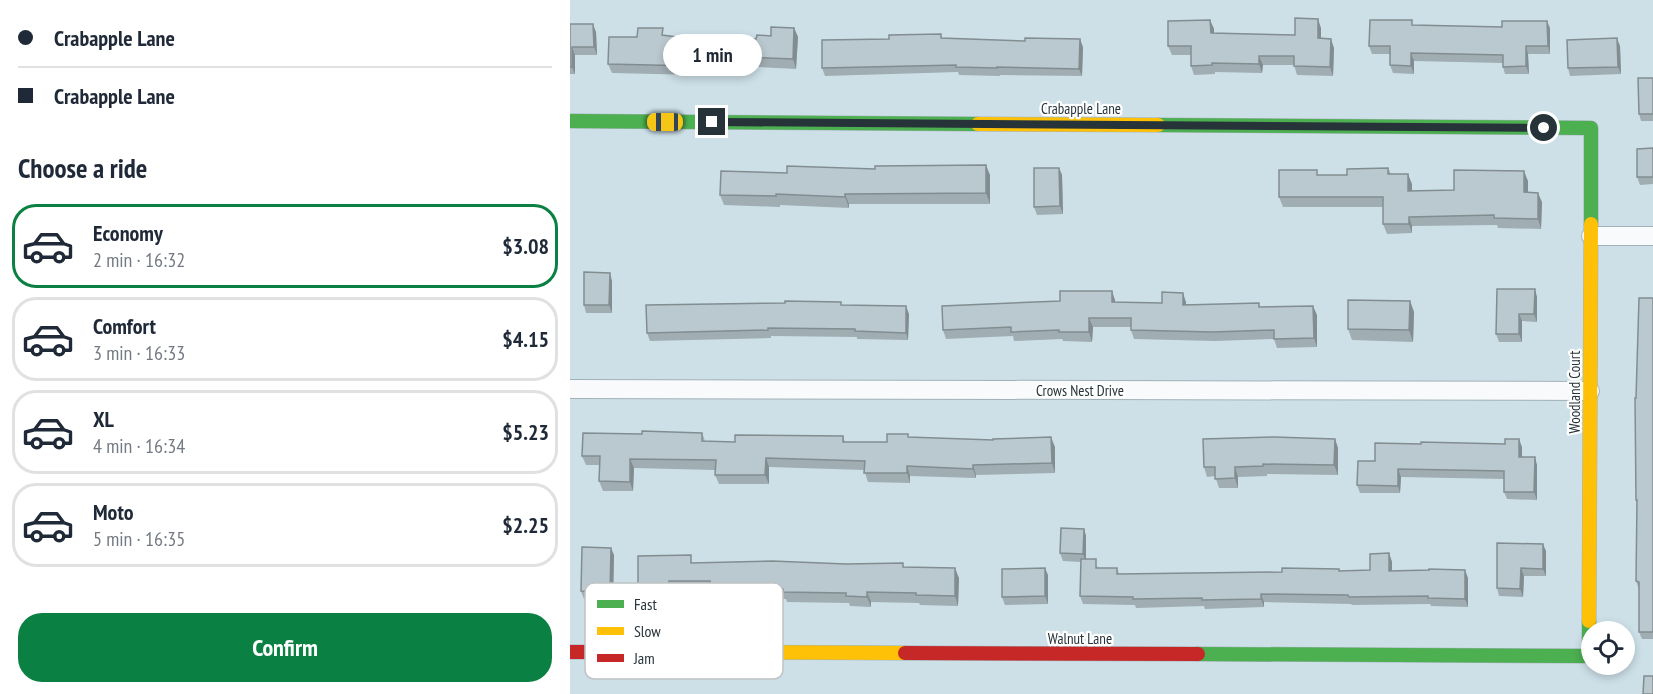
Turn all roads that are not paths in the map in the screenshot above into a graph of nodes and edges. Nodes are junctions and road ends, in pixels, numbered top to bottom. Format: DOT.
graph roads {
  1 [pos="570,121"];
  2 [pos="1591,128"];
  3 [pos="1591,236"];
  4 [pos="1653,236"];
  5 [pos="570,389"];
  6 [pos="1590,391"];
  7 [pos="1589,621"];
  8 [pos="570,652"];
  9 [pos="585,652"];
  10 [pos="783,653"];
  11 [pos="1581,656"];
  1 -- 2 [label="street, Crabapple Lane"];
  2 -- 3 [label="street, Woodland Court"];
  3 -- 4 [label="street"];
  3 -- 6 [label="street, Woodland Court"];
  5 -- 6 [label="street, Crows Nest Drive"];
  6 -- 7 [label="street, Woodland Court"];
  8 -- 9 [label="street, Walnut Lane"];
  10 -- 11 [label="street, Walnut Lane"];
}
